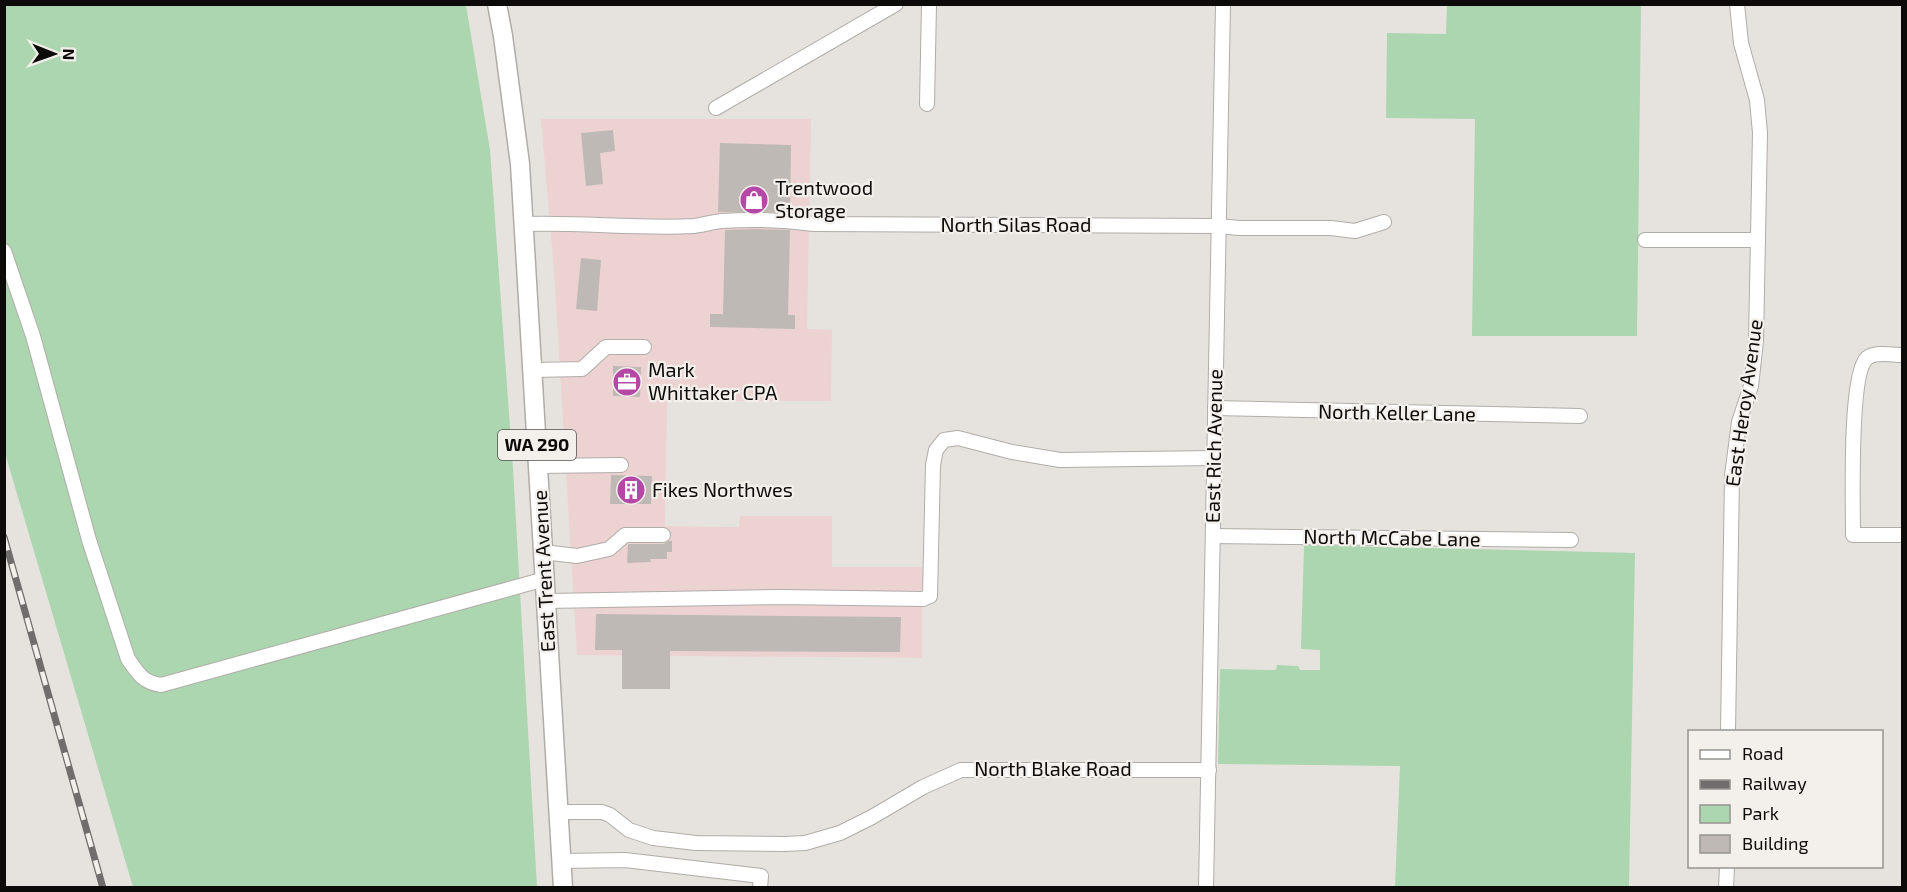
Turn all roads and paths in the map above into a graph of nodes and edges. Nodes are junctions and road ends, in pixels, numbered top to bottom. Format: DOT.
graph roads {
  1 [pos="497,4"];
  2 [pos="896,4"];
  3 [pos="929,4"];
  4 [pos="1223,4"];
  5 [pos="1737,4"];
  6 [pos="927,104"];
  7 [pos="717,108"];
  8 [pos="1384,222"];
  9 [pos="524,224"];
  10 [pos="1218,226"];
  11 [pos="1645,240"];
  12 [pos="1758,240"];
  13 [pos="4,251"];
  14 [pos="644,347"];
  15 [pos="1902,355"];
  16 [pos="532,370"];
  17 [pos="1215,408"];
  18 [pos="1580,416"];
  19 [pos="1214,458"];
  20 [pos="621,465"];
  21 [pos="538,466"];
  22 [pos="663,535"];
  23 [pos="1902,535"];
  24 [pos="1213,537"];
  25 [pos="1571,540"];
  26 [pos="543,552"];
  27 [pos="545,579"];
  28 [pos="546,601"];
  29 [pos="1728,730"];
  30 [pos="1209,770"];
  31 [pos="558,812"];
  32 [pos="561,861"];
  33 [pos="1727,868"];
  34 [pos="563,888"];
  35 [pos="760,888"];
  36 [pos="1206,888"];
  37 [pos="1726,888"];
  1 -- 9 [label="main road, East Trent Avenue / WA 290"];
  2 -- 7 [label="street"];
  3 -- 6 [label="street"];
  4 -- 10 [label="street, East Rich Avenue"];
  5 -- 12 [label="street, East Heroy Avenue"];
  8 -- 10 [label="street, North Silas Road"];
  9 -- 10 [label="street, North Silas Road"];
  9 -- 16 [label="main road, East Trent Avenue / WA 290"];
  10 -- 17 [label="street, East Rich Avenue"];
  11 -- 12 [label="street"];
  12 -- 29 [label="street, East Heroy Avenue"];
  13 -- 27 [label="street"];
  14 -- 16 [label="street"];
  15 -- 23 [label="street"];
  16 -- 21 [label="main road, East Trent Avenue / WA 290"];
  17 -- 18 [label="street, North Keller Lane"];
  17 -- 19 [label="street, East Rich Avenue"];
  19 -- 24 [label="street, East Rich Avenue"];
  19 -- 28 [label="street"];
  20 -- 21 [label="street"];
  21 -- 26 [label="main road, East Trent Avenue / WA 290"];
  22 -- 26 [label="street"];
  24 -- 25 [label="street, North McCabe Lane"];
  24 -- 30 [label="street, East Rich Avenue"];
  26 -- 27 [label="main road, East Trent Avenue / WA 290"];
  27 -- 28 [label="main road, East Trent Avenue / WA 290"];
  28 -- 31 [label="main road, East Trent Avenue / WA 290"];
  30 -- 31 [label="street, North Blake Road"];
  30 -- 36 [label="street, East Rich Avenue"];
  31 -- 32 [label="main road, East Trent Avenue / WA 290"];
  32 -- 34 [label="main road, East Trent Avenue / WA 290"];
  32 -- 35 [label="street"];
  33 -- 37 [label="street"];
}
